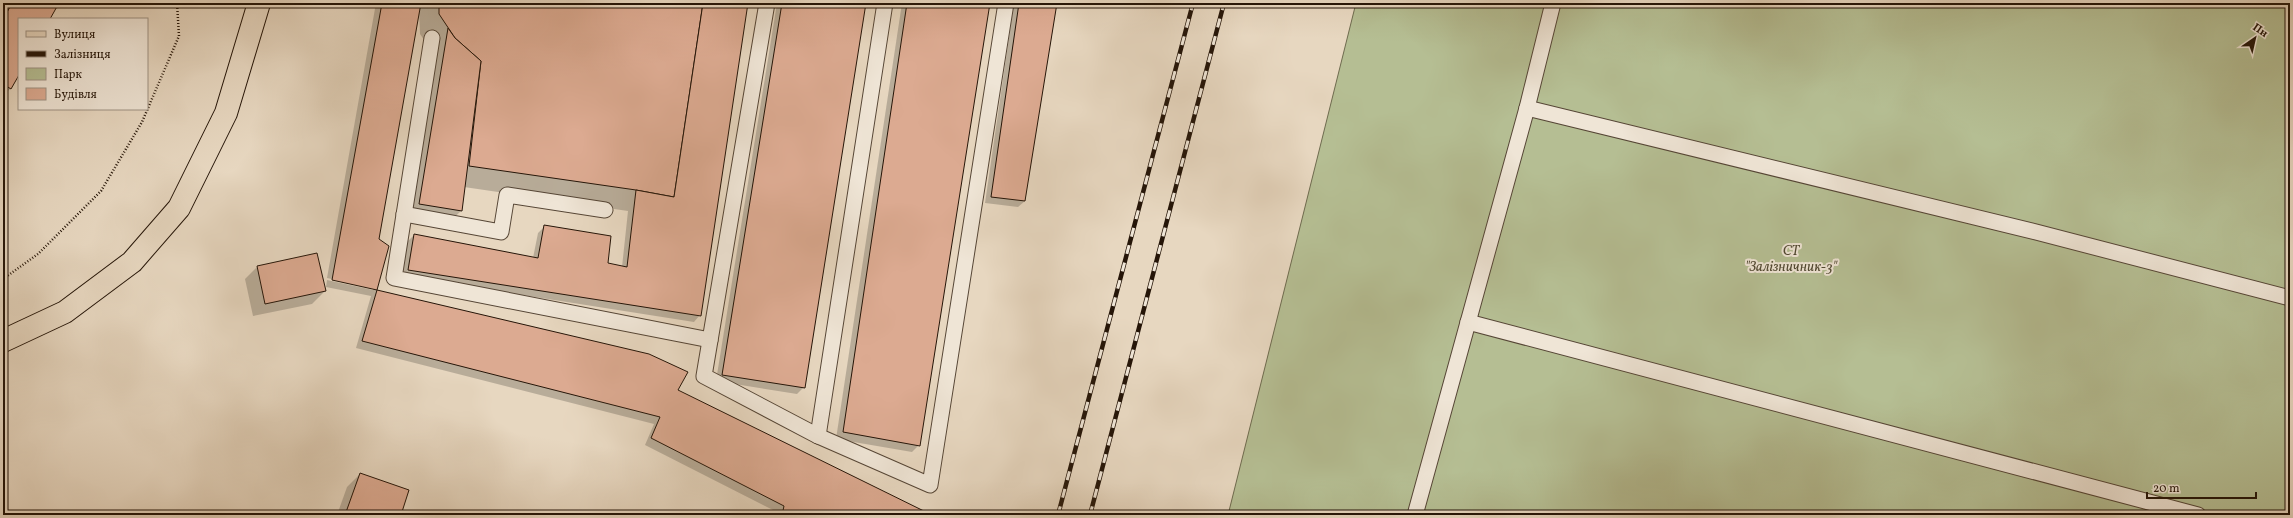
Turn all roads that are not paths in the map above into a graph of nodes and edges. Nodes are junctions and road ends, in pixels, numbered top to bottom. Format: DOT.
graph roads {
  1 [pos="259,3"];
  2 [pos="767,3"];
  3 [pos="885,3"];
  4 [pos="1006,3"];
  5 [pos="1553,3"];
  6 [pos="432,38"];
  7 [pos="1527,108"];
  8 [pos="605,210"];
  9 [pos="404,214"];
  10 [pos="2290,298"];
  11 [pos="1468,322"];
  12 [pos="710,340"];
  13 [pos="3,341"];
  14 [pos="818,436"];
  15 [pos="1415,515"];
  16 [pos="2198,515"];
  1 -- 13 [label="main road"];
  2 -- 12 [label="lane"];
  3 -- 14 [label="lane"];
  4 -- 14 [label="lane"];
  5 -- 7 [label="lane"];
  6 -- 9 [label="lane"];
  7 -- 10 [label="lane"];
  7 -- 11 [label="lane"];
  8 -- 9 [label="lane"];
  9 -- 12 [label="lane"];
  11 -- 15 [label="lane"];
  11 -- 16 [label="lane"];
  12 -- 14 [label="lane"];
}
